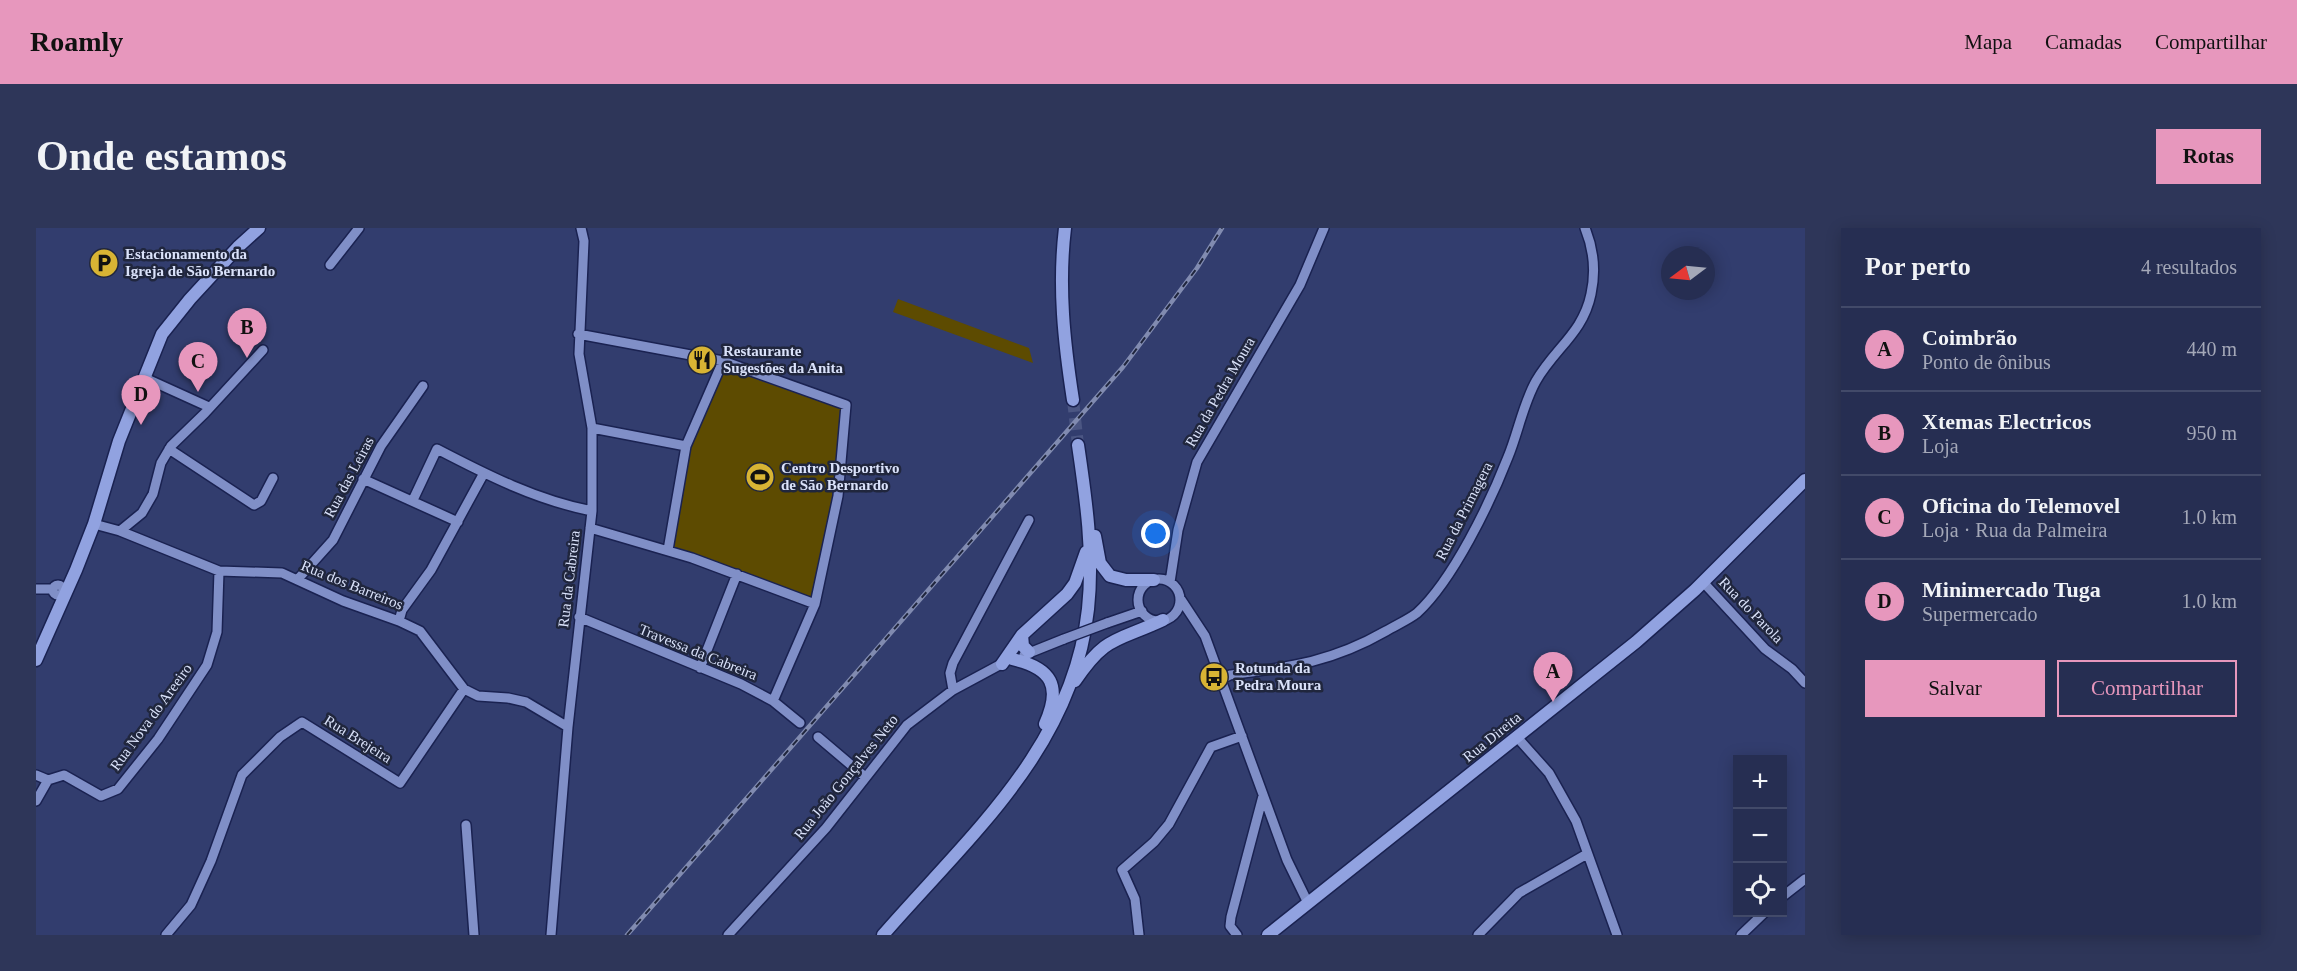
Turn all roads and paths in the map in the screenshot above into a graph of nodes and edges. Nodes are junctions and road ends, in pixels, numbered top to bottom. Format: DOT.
graph roads {
  1 [pos="259,228"];
  2 [pos="359,228"];
  3 [pos="581,228"];
  4 [pos="1065,228"];
  5 [pos="1324,228"];
  6 [pos="1584,228"];
  7 [pos="330,265"];
  8 [pos="578,334"];
  9 [pos="263,350"];
  10 [pos="723,361"];
  11 [pos="145,378"];
  12 [pos="423,386"];
  13 [pos="1072,400"];
  14 [pos="209,407"];
  15 [pos="592,428"];
  16 [pos="1078,445"];
  17 [pos="686,446"];
  18 [pos="169,449"];
  19 [pos="484,473"];
  20 [pos="273,478"];
  21 [pos="363,479"];
  22 [pos="1805,480"];
  23 [pos="1086,499"];
  24 [pos="413,500"];
  25 [pos="592,511"];
  26 [pos="1029,519"];
  27 [pos="458,522"];
  28 [pos="94,524"];
  29 [pos="590,528"];
  30 [pos="120,531"];
  31 [pos="1090,542"];
  32 [pos="668,550"];
  33 [pos="219,571"];
  34 [pos="737,574"];
  35 [pos="298,579"];
  36 [pos="1154,580"];
  37 [pos="1170,582"];
  38 [pos="1703,582"];
  39 [pos="36,590"];
  40 [pos="58,592"];
  41 [pos="1180,598"];
  42 [pos="815,604"];
  43 [pos="1142,611"];
  44 [pos="1175,614"];
  45 [pos="579,617"];
  46 [pos="1194,617"];
  47 [pos="1163,620"];
  48 [pos="399,621"];
  49 [pos="1022,635"];
  50 [pos="1033,656"];
  51 [pos="36,660"];
  52 [pos="1007,661"];
  53 [pos="700,668"];
  54 [pos="1222,679"];
  55 [pos="1805,683"];
  56 [pos="464,689"];
  57 [pos="1069,689"];
  58 [pos="953,690"];
  59 [pos="772,701"];
  60 [pos="800,723"];
  61 [pos="567,727"];
  62 [pos="1242,736"];
  63 [pos="1516,736"];
  64 [pos="818,737"];
  65 [pos="1024,773"];
  66 [pos="36,775"];
  67 [pos="864,776"];
  68 [pos="48,780"];
  69 [pos="1263,796"];
  70 [pos="36,801"];
  71 [pos="466,825"];
  72 [pos="1587,854"];
  73 [pos="1805,879"];
  74 [pos="1787,893"];
  75 [pos="1308,903"];
  76 [pos="1760,917"];
  77 [pos="166,935"];
  78 [pos="474,935"];
  79 [pos="551,935"];
  80 [pos="728,935"];
  81 [pos="883,935"];
  82 [pos="1139,935"];
  83 [pos="1237,935"];
  84 [pos="1268,935"];
  85 [pos="1478,935"];
  86 [pos="1617,935"];
  87 [pos="1741,935"];
  1 -- 11 [label="main road"];
  2 -- 7 [label="street"];
  3 -- 8 [label="street, Rua da Cabreira"];
  4 -- 13 [label="main road"];
  5 -- 37 [label="street, Rua da Pedra Moura"];
  6 -- 54 [label="street, Rua da Primagera"];
  8 -- 10 [label="street"];
  8 -- 15 [label="street, Rua da Cabreira"];
  9 -- 14 [label="street"];
  10 -- 17 [label="street"];
  10 -- 42 [label="street"];
  11 -- 14 [label="street"];
  11 -- 28 [label="main road"];
  12 -- 21 [label="street, Rua das Leiras"];
  14 -- 18 [label="street"];
  15 -- 17 [label="street"];
  15 -- 25 [label="street, Rua da Cabreira"];
  16 -- 23 [label="main road"];
  17 -- 32 [label="street"];
  18 -- 20 [label="street"];
  18 -- 30 [label="street"];
  19 -- 24 [label="street"];
  19 -- 25 [label="street"];
  19 -- 27 [label="street"];
  21 -- 24 [label="street"];
  21 -- 35 [label="street, Rua das Leiras"];
  22 -- 38 [label="main road, Rua Direita"];
  23 -- 31 [label="main road"];
  23 -- 36 [label="main road"];
  24 -- 27 [label="street"];
  25 -- 29 [label="street, Rua da Cabreira"];
  26 -- 58 [label="street"];
  27 -- 48 [label="street"];
  28 -- 30 [label="street, Rua dos Barreiros"];
  28 -- 40 [label="main road"];
  29 -- 32 [label="street"];
  29 -- 45 [label="street, Rua da Cabreira"];
  30 -- 33 [label="street, Rua dos Barreiros"];
  31 -- 49 [label="main road"];
  31 -- 57 [label="main road"];
  32 -- 34 [label="street"];
  33 -- 35 [label="street, Rua dos Barreiros"];
  33 -- 68 [label="street, Rua Nova do Areeiro"];
  34 -- 42 [label="street"];
  34 -- 53 [label="street"];
  35 -- 48 [label="street, Rua dos Barreiros"];
  36 -- 37 [label="street"];
  36 -- 43 [label="street"];
  37 -- 41 [label="street"];
  38 -- 55 [label="street, Rua do Parola"];
  38 -- 63 [label="main road, Rua Direita"];
  39 -- 40 [label="street"];
  40 -- 51 [label="main road"];
  41 -- 44 [label="street"];
  41 -- 46 [label="street"];
  42 -- 59 [label="street"];
  43 -- 47 [label="street"];
  43 -- 50 [label="street, bridge"];
  44 -- 46 [label="street"];
  44 -- 47 [label="street"];
  45 -- 53 [label="street, Travessa da Cabreira"];
  45 -- 61 [label="street, Rua da Cabreira"];
  46 -- 54 [label="street"];
  47 -- 57 [label="main road"];
  48 -- 56 [label="street, Rua dos Barreiros"];
  49 -- 50 [label="main road"];
  49 -- 52 [label="main road"];
  50 -- 52 [label="main road"];
  50 -- 65 [label="main road"];
  52 -- 58 [label="street, Rua João Gonçalves Neto"];
  53 -- 59 [label="street, Travessa da Cabreira"];
  54 -- 62 [label="street"];
  56 -- 61 [label="street"];
  56 -- 77 [label="street, Rua Brejeira"];
  57 -- 65 [label="main road"];
  58 -- 67 [label="street, Rua João Gonçalves Neto"];
  59 -- 60 [label="street, Travessa da Cabreira"];
  61 -- 79 [label="street, Rua da Cabreira"];
  62 -- 69 [label="street"];
  62 -- 82 [label="street"];
  63 -- 72 [label="street"];
  63 -- 75 [label="main road, Rua Direita"];
  64 -- 67 [label="street"];
  65 -- 81 [label="main road"];
  66 -- 68 [label="street, Rua Nova do Areeiro"];
  67 -- 80 [label="street, Rua João Gonçalves Neto"];
  68 -- 70 [label="street"];
  69 -- 75 [label="street"];
  69 -- 83 [label="street"];
  71 -- 78 [label="street"];
  72 -- 85 [label="street"];
  72 -- 86 [label="street"];
  73 -- 74 [label="street"];
  75 -- 84 [label="main road, Rua Direita"];
  76 -- 87 [label="street"];
}
